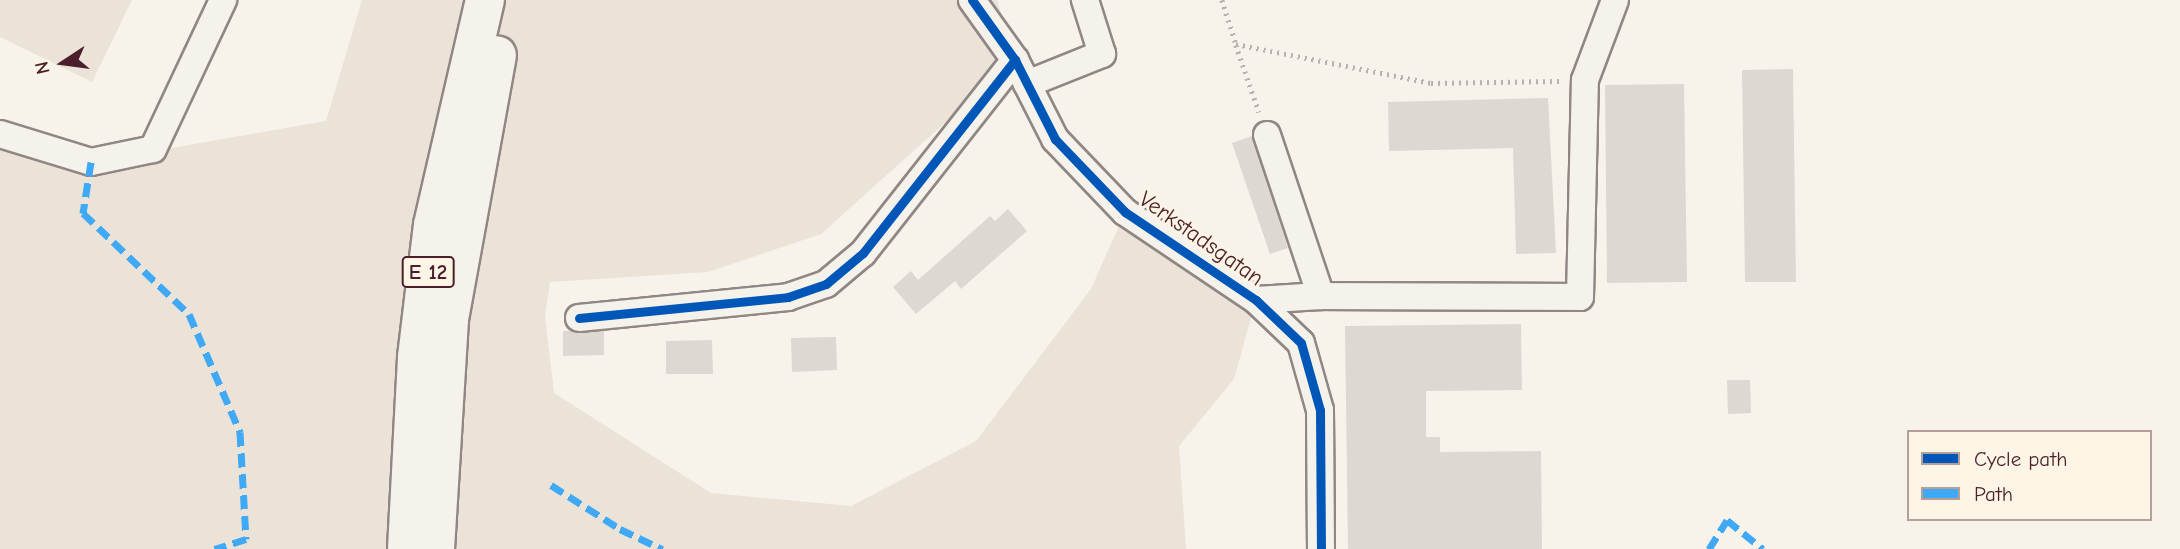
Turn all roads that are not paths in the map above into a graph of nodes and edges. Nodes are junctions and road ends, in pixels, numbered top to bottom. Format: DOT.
graph roads {
  1 [pos="223,0"];
  2 [pos="485,0"];
  3 [pos="511,0"];
  4 [pos="972,0"];
  5 [pos="1085,0"];
  6 [pos="1615,0"];
  7 [pos="1015,60"];
  8 [pos="1027,84"];
  9 [pos="0,134"];
  10 [pos="1267,135"];
  11 [pos="1321,296"];
  12 [pos="1256,300"];
  13 [pos="579,318"];
  14 [pos="407,549"];
  15 [pos="435,549"];
  16 [pos="1321,549"];
  1 -- 9 [label="street"];
  2 -- 14 [label="highway, E 12"];
  3 -- 15 [label="highway, E 12"];
  4 -- 7 [label="street, Verkstadsgatan"];
  5 -- 8 [label="street"];
  6 -- 11 [label="street"];
  7 -- 8 [label="street, Verkstadsgatan"];
  7 -- 13 [label="street"];
  8 -- 12 [label="street, Verkstadsgatan"];
  10 -- 11 [label="street"];
  11 -- 12 [label="street"];
  12 -- 16 [label="street, Verkstadsgatan"];
}
